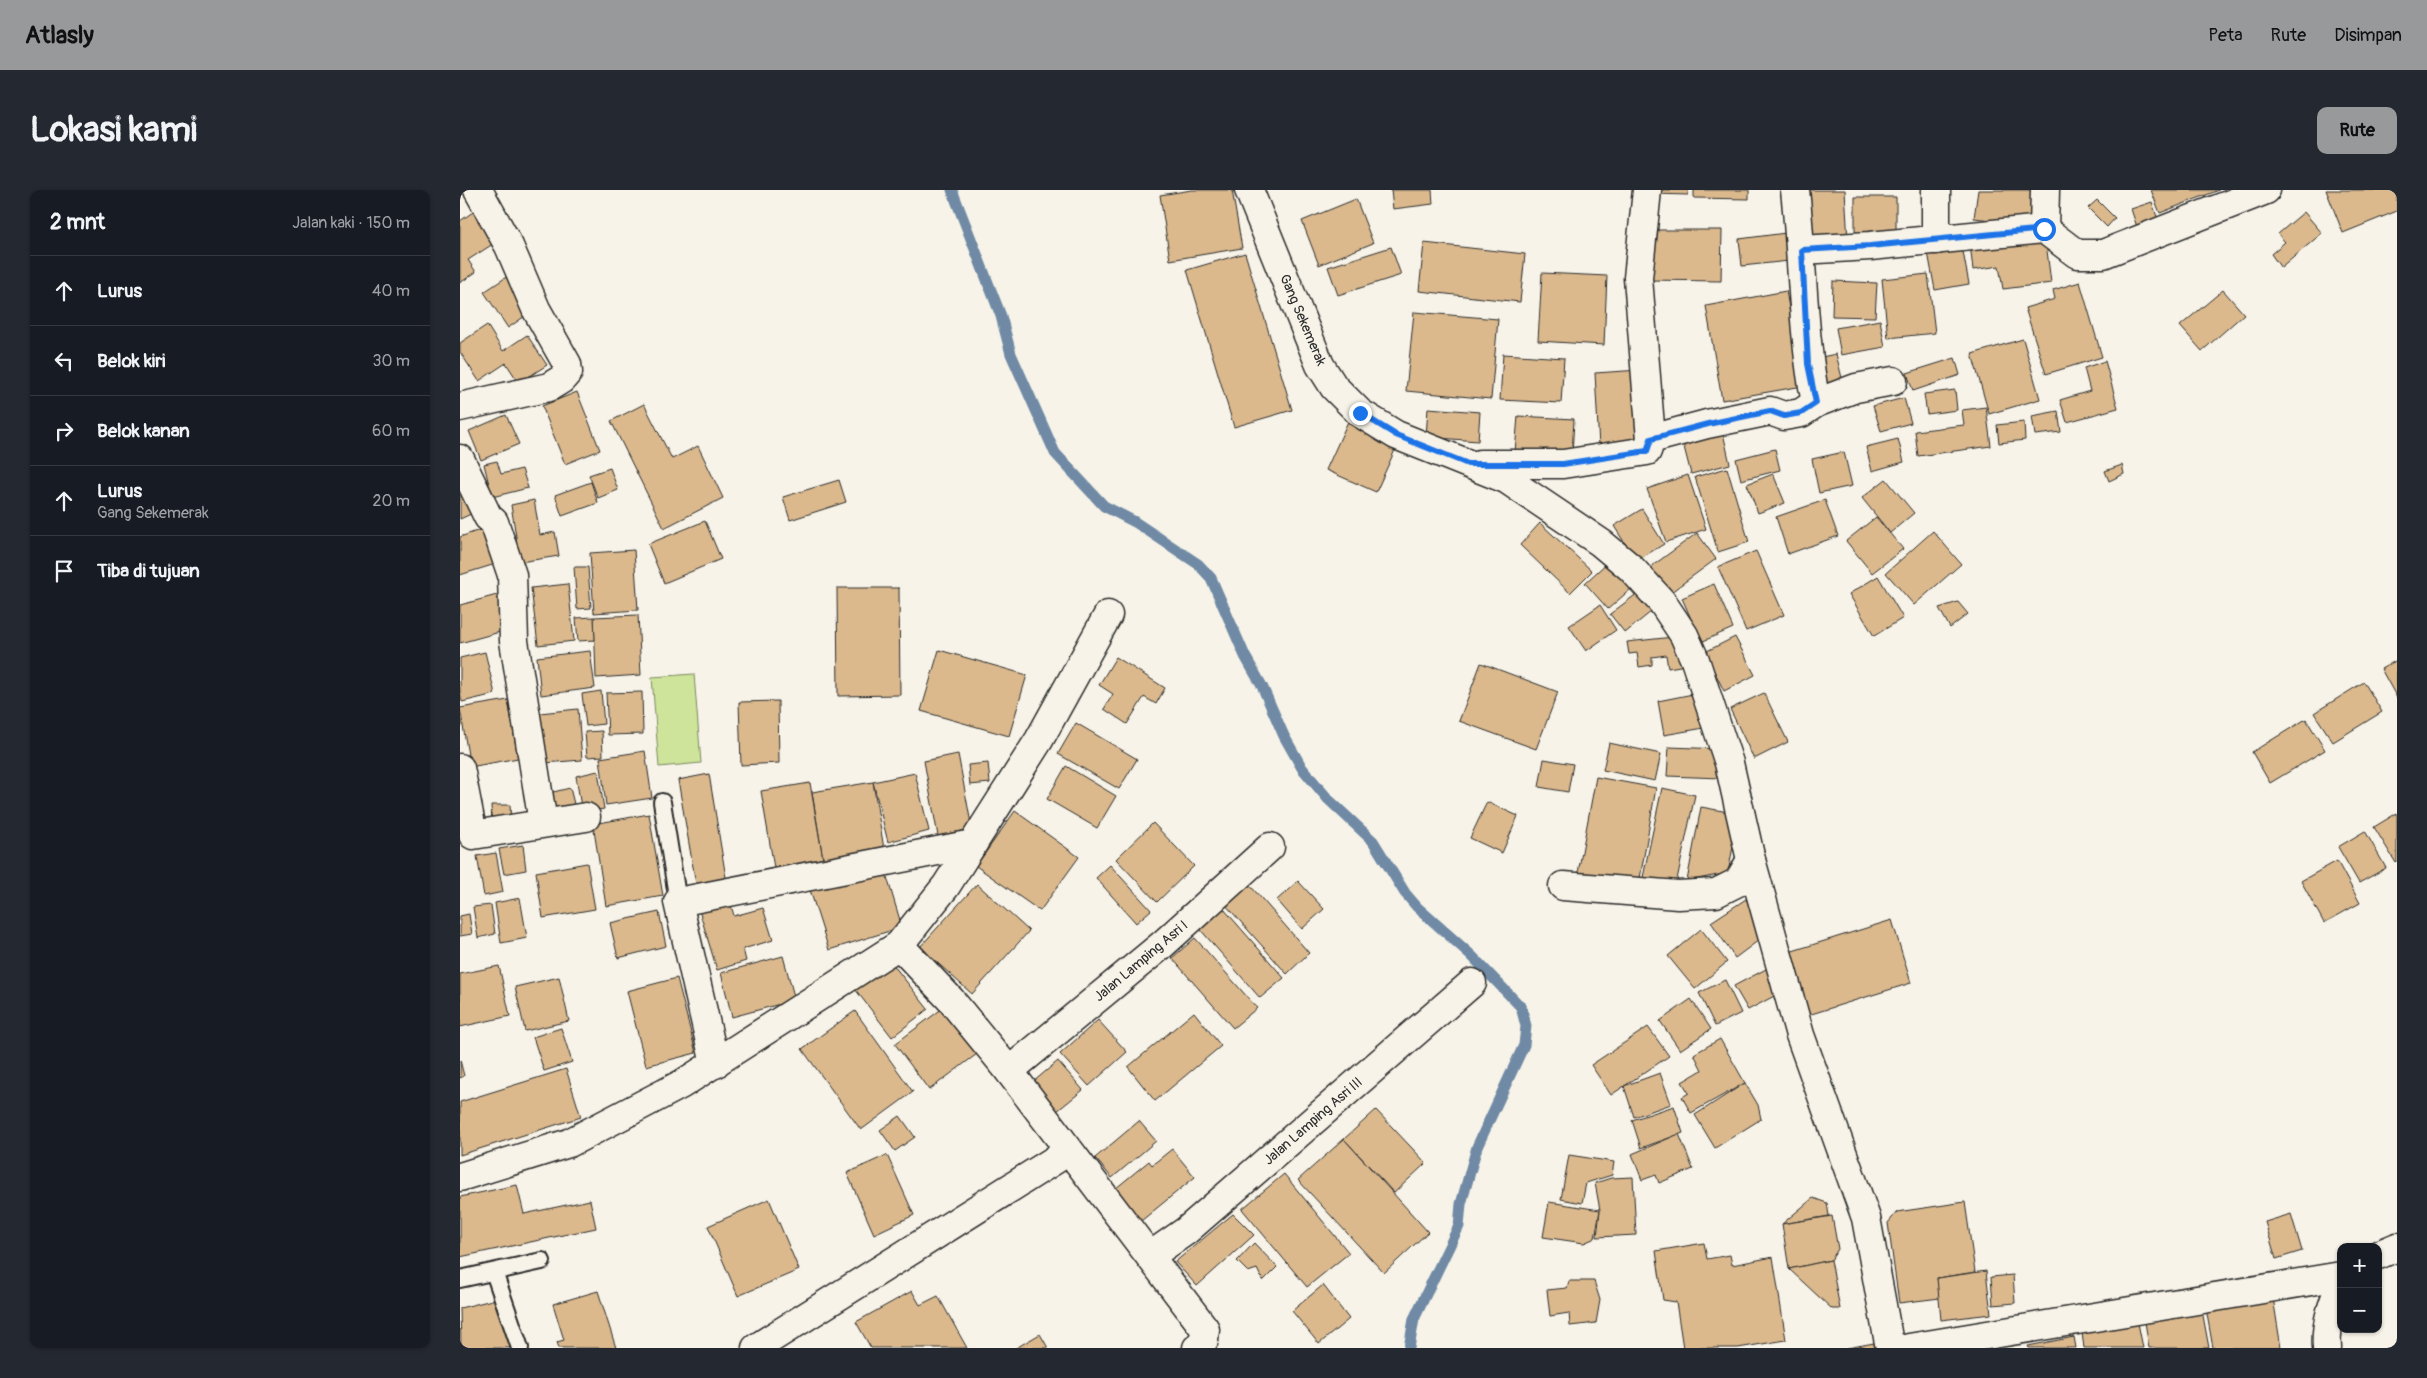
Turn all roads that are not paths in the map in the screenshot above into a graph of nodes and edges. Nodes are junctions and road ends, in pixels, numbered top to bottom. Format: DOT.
graph roads {
  1 [pos="478,190"];
  2 [pos="1249,190"];
  3 [pos="1647,190"];
  4 [pos="1794,190"];
  5 [pos="1936,190"];
  6 [pos="2045,190"];
  7 [pos="2266,190"];
  8 [pos="2044,229"];
  9 [pos="1936,240"];
  10 [pos="1802,250"];
  11 [pos="1893,381"];
  12 [pos="462,401"];
  13 [pos="1816,403"];
  14 [pos="1651,439"];
  15 [pos="460,458"];
  16 [pos="1468,464"];
  17 [pos="1108,615"];
  18 [pos="460,768"];
  19 [pos="662,802"];
  20 [pos="586,816"];
  21 [pos="543,823"];
  22 [pos="973,844"];
  23 [pos="1270,847"];
  24 [pos="1751,860"];
  25 [pos="1563,886"];
  26 [pos="678,902"];
  27 [pos="899,945"];
  28 [pos="1472,983"];
  29 [pos="715,1064"];
  30 [pos="1009,1071"];
  31 [pos="1069,1151"];
  32 [pos="460,1177"];
  33 [pos="2397,1247"];
  34 [pos="2382,1253"];
  35 [pos="1150,1256"];
  36 [pos="542,1261"];
  37 [pos="494,1272"];
  38 [pos="2337,1277"];
  39 [pos="460,1279"];
  40 [pos="2340,1288"];
  41 [pos="520,1348"];
  42 [pos="756,1348"];
  43 [pos="1198,1348"];
  44 [pos="1898,1348"];
  45 [pos="1909,1348"];
  46 [pos="2327,1348"];
  1 -- 12 [label="street"];
  2 -- 16 [label="street, Gang Sekemerak"];
  3 -- 14 [label="street"];
  4 -- 10 [label="street"];
  5 -- 9 [label="street"];
  6 -- 8 [label="street"];
  7 -- 8 [label="street"];
  8 -- 9 [label="street"];
  9 -- 10 [label="street"];
  10 -- 13 [label="street"];
  11 -- 13 [label="street"];
  13 -- 14 [label="street"];
  14 -- 16 [label="street"];
  15 -- 21 [label="street"];
  16 -- 24 [label="street, Gang Sekemerak"];
  17 -- 22 [label="street"];
  18 -- 21 [label="street"];
  19 -- 26 [label="lane"];
  20 -- 21 [label="street"];
  22 -- 26 [label="street"];
  22 -- 27 [label="street"];
  23 -- 30 [label="street, Jalan Lamping Asri I"];
  24 -- 25 [label="street"];
  24 -- 44 [label="street, Gang Sekemerak"];
  26 -- 29 [label="street"];
  27 -- 29 [label="street"];
  27 -- 30 [label="street"];
  28 -- 35 [label="street, Jalan Lamping Asri III"];
  29 -- 32 [label="street"];
  30 -- 31 [label="street"];
  31 -- 35 [label="street"];
  31 -- 42 [label="street"];
  33 -- 34 [label="street"];
  35 -- 43 [label="street"];
  36 -- 37 [label="lane"];
  37 -- 39 [label="lane"];
  37 -- 41 [label="lane"];
  38 -- 45 [label="street"];
  40 -- 46 [label="street"];
}
